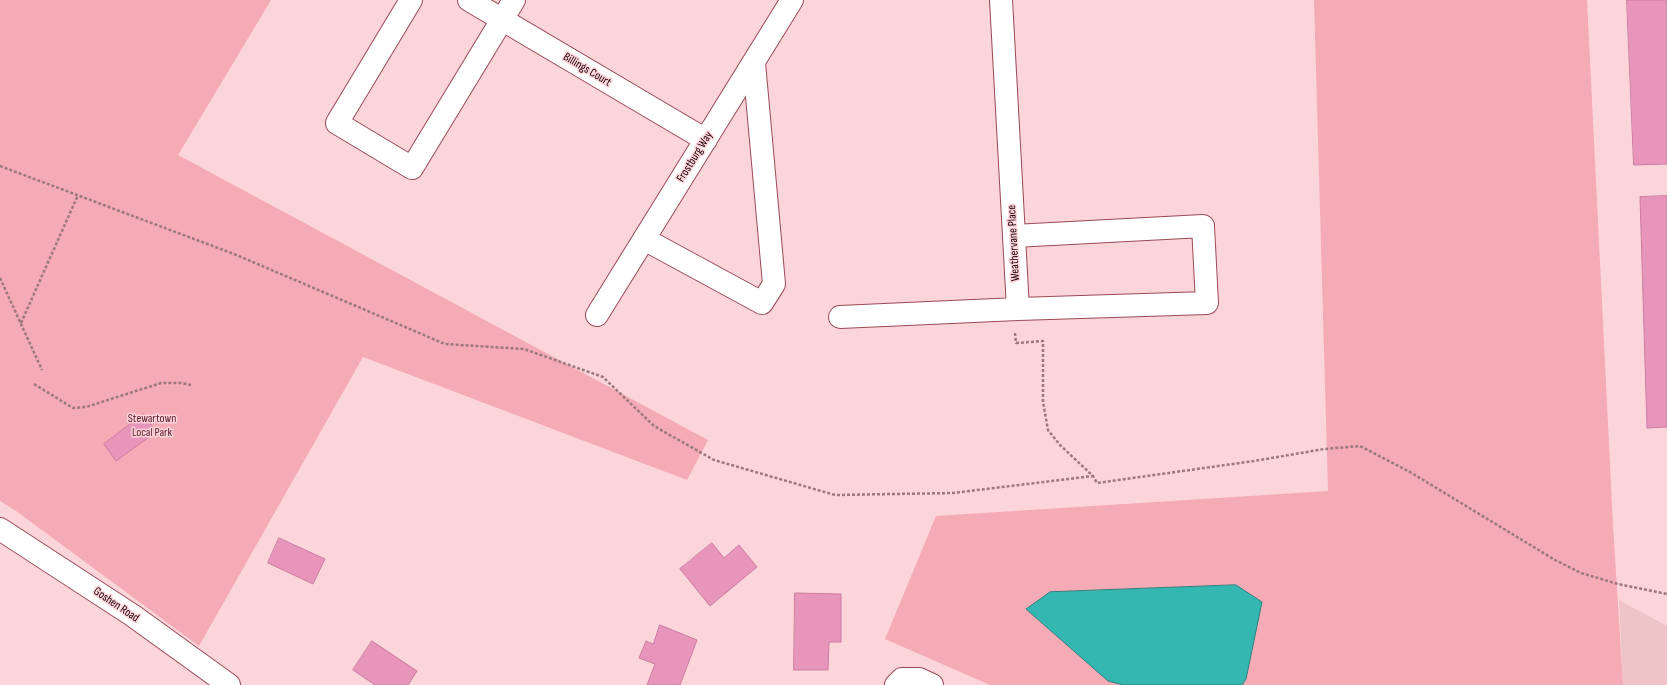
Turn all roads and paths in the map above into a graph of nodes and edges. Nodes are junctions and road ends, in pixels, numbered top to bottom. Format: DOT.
graph roads {
  1 [pos="411,0"];
  2 [pos="469,0"];
  3 [pos="514,0"];
  4 [pos="792,0"];
  5 [pos="1001,0"];
  6 [pos="502,20"];
  7 [pos="754,63"];
  8 [pos="706,140"];
  9 [pos="0,166"];
  10 [pos="78,195"];
  11 [pos="1014,236"];
  12 [pos="644,239"];
  13 [pos="0,278"];
  14 [pos="1015,309"];
  15 [pos="597,315"];
  16 [pos="840,317"];
  17 [pos="21,323"];
  18 [pos="42,370"];
  19 [pos="34,384"];
  20 [pos="191,386"];
  21 [pos="1093,476"];
  22 [pos="0,528"];
  23 [pos="1667,594"];
  24 [pos="229,685"];
  25 [pos="896,685"];
  26 [pos="932,685"];
  1 -- 6 [label="street"];
  2 -- 6 [label="street, Billings Court"];
  3 -- 6 [label="street"];
  4 -- 7 [label="street, Frostburg Way"];
  5 -- 11 [label="street, Weathervane Place"];
  6 -- 8 [label="street, Billings Court"];
  7 -- 8 [label="street, Frostburg Way"];
  7 -- 12 [label="street"];
  8 -- 12 [label="street, Frostburg Way"];
  9 -- 10 [label="path"];
  10 -- 17 [label="path"];
  10 -- 21 [label="path"];
  11 -- 14 [label="street, Weathervane Place"];
  11 -- 14 [label="street"];
  12 -- 15 [label="street, Frostburg Way"];
  13 -- 17 [label="path"];
  14 -- 16 [label="street"];
  14 -- 21 [label="path"];
  17 -- 18 [label="path"];
  19 -- 20 [label="path"];
  21 -- 23 [label="path"];
  22 -- 24 [label="street, Goshen Road"];
  25 -- 26 [label="street"];
}
